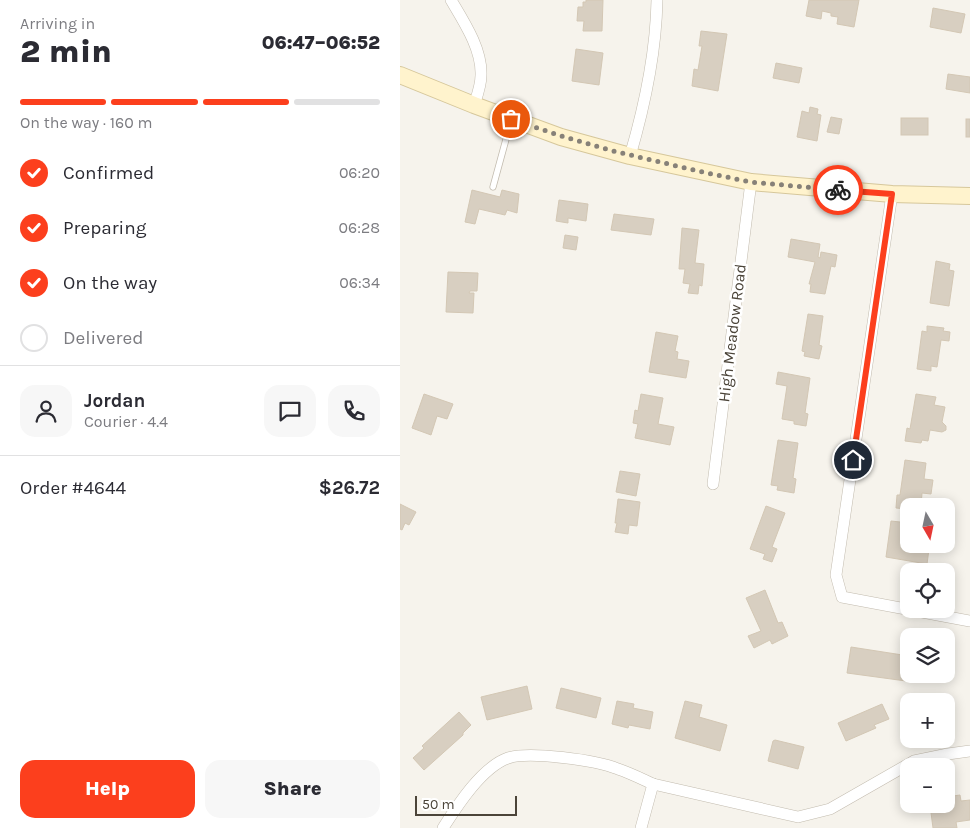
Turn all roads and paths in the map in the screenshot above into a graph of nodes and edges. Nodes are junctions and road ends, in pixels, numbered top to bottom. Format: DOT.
graph roads {
  1 [pos="451,0"];
  2 [pos="657,0"];
  3 [pos="400,75"];
  4 [pos="474,106"];
  5 [pos="511,119"];
  6 [pos="630,156"];
  7 [pos="750,182"];
  8 [pos="493,187"];
  9 [pos="892,194"];
  10 [pos="970,196"];
  11 [pos="713,484"];
  12 [pos="970,620"];
  13 [pos="970,751"];
  14 [pos="653,784"];
  15 [pos="443,828"];
  16 [pos="641,828"];
  1 -- 4 [label="street"];
  2 -- 6 [label="street"];
  3 -- 4 [label="main road"];
  4 -- 5 [label="main road"];
  5 -- 6 [label="main road"];
  5 -- 8 [label="lane"];
  6 -- 7 [label="main road"];
  7 -- 9 [label="main road"];
  7 -- 11 [label="street, High Meadow Road"];
  9 -- 10 [label="main road"];
  9 -- 12 [label="street"];
  13 -- 14 [label="street"];
  14 -- 15 [label="street"];
  14 -- 16 [label="street"];
}
